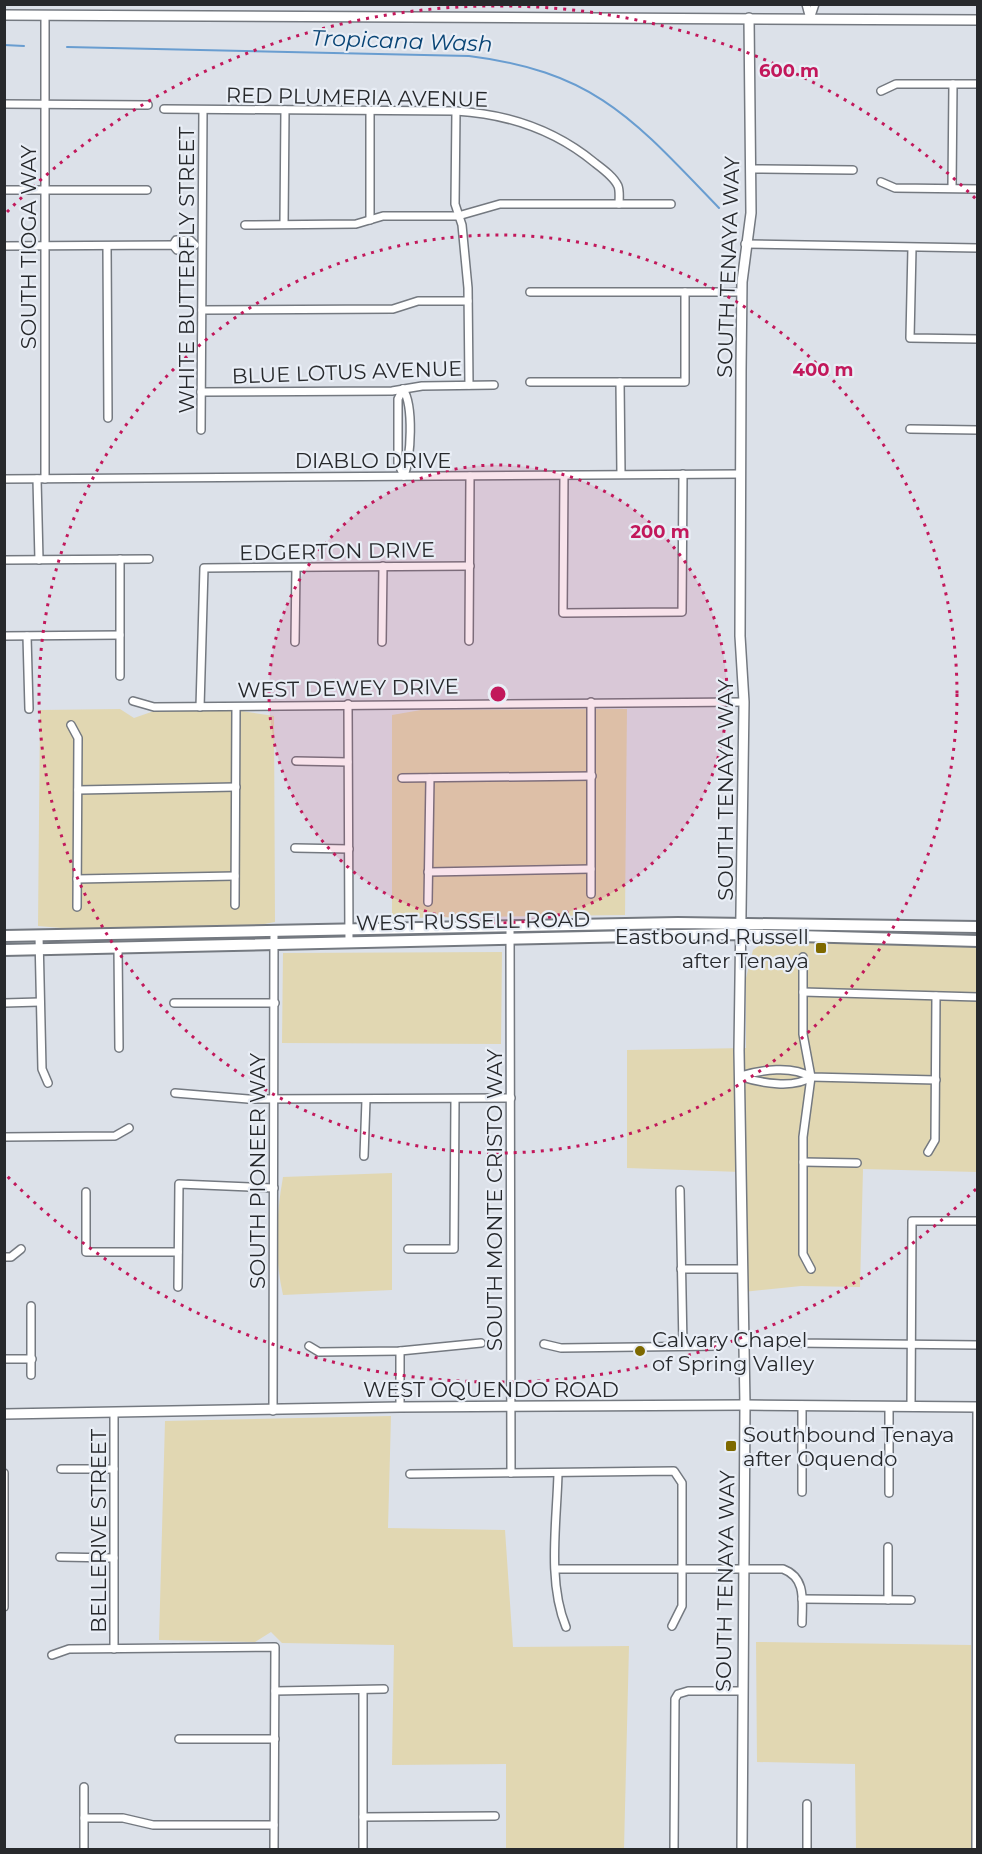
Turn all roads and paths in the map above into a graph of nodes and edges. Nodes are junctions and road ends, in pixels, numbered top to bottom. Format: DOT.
graph roads {
  1 [pos="806,4"];
  2 [pos="815,4"];
  3 [pos="4,15"];
  4 [pos="45,15"];
  5 [pos="749,18"];
  6 [pos="810,19"];
  7 [pos="978,20"];
  8 [pos="953,84"];
  9 [pos="978,84"];
  10 [pos="881,91"];
  11 [pos="4,104"];
  12 [pos="44,104"];
  13 [pos="148,105"];
  14 [pos="164,109"];
  15 [pos="203,110"];
  16 [pos="285,110"];
  17 [pos="370,111"];
  18 [pos="456,111"];
  19 [pos="752,169"];
  20 [pos="853,170"];
  21 [pos="881,182"];
  22 [pos="952,188"];
  23 [pos="978,189"];
  24 [pos="4,190"];
  25 [pos="147,190"];
  26 [pos="44,191"];
  27 [pos="619,204"];
  28 [pos="671,204"];
  29 [pos="458,216"];
  30 [pos="370,220"];
  31 [pos="284,224"];
  32 [pos="245,225"];
  33 [pos="745,244"];
  34 [pos="197,245"];
  35 [pos="4,246"];
  36 [pos="44,246"];
  37 [pos="107,246"];
  38 [pos="912,248"];
  39 [pos="978,248"];
  40 [pos="530,292"];
  41 [pos="685,292"];
  42 [pos="742,292"];
  43 [pos="468,301"];
  44 [pos="202,310"];
  45 [pos="978,339"];
  46 [pos="530,382"];
  47 [pos="620,382"];
  48 [pos="469,385"];
  49 [pos="494,385"];
  50 [pos="403,389"];
  51 [pos="201,392"];
  52 [pos="108,418"];
  53 [pos="910,429"];
  54 [pos="201,430"];
  55 [pos="978,430"];
  56 [pos="621,474"];
  57 [pos="683,474"];
  58 [pos="741,474"];
  59 [pos="564,475"];
  60 [pos="404,476"];
  61 [pos="470,476"];
  62 [pos="4,479"];
  63 [pos="41,479"];
  64 [pos="149,559"];
  65 [pos="4,560"];
  66 [pos="39,560"];
  67 [pos="120,560"];
  68 [pos="383,566"];
  69 [pos="470,566"];
  70 [pos="296,567"];
  71 [pos="120,635"];
  72 [pos="4,636"];
  73 [pos="27,636"];
  74 [pos="469,640"];
  75 [pos="296,642"];
  76 [pos="382,642"];
  77 [pos="120,676"];
  78 [pos="133,701"];
  79 [pos="591,702"];
  80 [pos="744,702"];
  81 [pos="348,704"];
  82 [pos="201,707"];
  83 [pos="236,707"];
  84 [pos="29,709"];
  85 [pos="71,725"];
  86 [pos="296,761"];
  87 [pos="348,762"];
  88 [pos="592,776"];
  89 [pos="402,778"];
  90 [pos="430,778"];
  91 [pos="236,787"];
  92 [pos="78,790"];
  93 [pos="295,848"];
  94 [pos="349,849"];
  95 [pos="591,869"];
  96 [pos="428,872"];
  97 [pos="236,876"];
  98 [pos="77,879"];
  99 [pos="591,894"];
  100 [pos="428,902"];
  101 [pos="235,905"];
  102 [pos="77,907"];
  103 [pos="743,922"];
  104 [pos="510,927"];
  105 [pos="978,927"];
  106 [pos="349,929"];
  107 [pos="274,931"];
  108 [pos="742,935"];
  109 [pos="4,936"];
  110 [pos="39,936"];
  111 [pos="510,940"];
  112 [pos="978,941"];
  113 [pos="349,943"];
  114 [pos="274,944"];
  115 [pos="118,948"];
  116 [pos="40,949"];
  117 [pos="4,950"];
  118 [pos="803,957"];
  119 [pos="803,992"];
  120 [pos="936,996"];
  121 [pos="978,997"];
  122 [pos="40,1002"];
  123 [pos="4,1003"];
  124 [pos="174,1003"];
  125 [pos="274,1003"];
  126 [pos="119,1048"];
  127 [pos="740,1076"];
  128 [pos="812,1077"];
  129 [pos="936,1080"];
  130 [pos="48,1083"];
  131 [pos="175,1093"];
  132 [pos="455,1098"];
  133 [pos="511,1098"];
  134 [pos="274,1099"];
  135 [pos="366,1100"];
  136 [pos="129,1128"];
  137 [pos="4,1137"];
  138 [pos="928,1152"];
  139 [pos="364,1156"];
  140 [pos="803,1162"];
  141 [pos="857,1163"];
  142 [pos="274,1188"];
  143 [pos="680,1190"];
  144 [pos="86,1192"];
  145 [pos="978,1221"];
  146 [pos="21,1249"];
  147 [pos="408,1249"];
  148 [pos="178,1252"];
  149 [pos="4,1257"];
  150 [pos="681,1269"];
  151 [pos="743,1269"];
  152 [pos="811,1269"];
  153 [pos="178,1287"];
  154 [pos="31,1306"];
  155 [pos="780,1340"];
  156 [pos="481,1343"];
  157 [pos="544,1344"];
  158 [pos="911,1344"];
  159 [pos="978,1345"];
  160 [pos="309,1346"];
  161 [pos="683,1346"];
  162 [pos="717,1346"];
  163 [pos="400,1352"];
  164 [pos="4,1359"];
  165 [pos="32,1359"];
  166 [pos="31,1375"];
  167 [pos="745,1405"];
  168 [pos="802,1405"];
  169 [pos="889,1406"];
  170 [pos="911,1406"];
  171 [pos="400,1407"];
  172 [pos="510,1407"];
  173 [pos="977,1407"];
  174 [pos="273,1411"];
  175 [pos="114,1413"];
  176 [pos="4,1414"];
  177 [pos="61,1468"];
  178 [pos="114,1469"];
  179 [pos="4,1473"];
  180 [pos="511,1473"];
  181 [pos="558,1473"];
  182 [pos="410,1474"];
  183 [pos="802,1492"];
  184 [pos="889,1492"];
  185 [pos="888,1547"];
  186 [pos="60,1557"];
  187 [pos="114,1558"];
  188 [pos="743,1567"];
  189 [pos="681,1568"];
  190 [pos="556,1569"];
  191 [pos="977,1577"];
  192 [pos="802,1599"];
  193 [pos="888,1600"];
  194 [pos="911,1600"];
  195 [pos="4,1607"];
  196 [pos="802,1623"];
  197 [pos="672,1626"];
  198 [pos="566,1627"];
  199 [pos="977,1644"];
  200 [pos="114,1649"];
  201 [pos="52,1655"];
  202 [pos="384,1689"];
  203 [pos="275,1691"];
  204 [pos="363,1691"];
  205 [pos="741,1691"];
  206 [pos="179,1738"];
  207 [pos="274,1739"];
  208 [pos="84,1787"];
  209 [pos="807,1804"];
  210 [pos="363,1816"];
  211 [pos="495,1816"];
  212 [pos="84,1818"];
  213 [pos="274,1825"];
  214 [pos="84,1850"];
  215 [pos="274,1850"];
  216 [pos="363,1850"];
  217 [pos="674,1850"];
  218 [pos="742,1850"];
  219 [pos="807,1850"];
  220 [pos="976,1850"];
  1 -- 6 [label="street"];
  2 -- 6 [label="street"];
  3 -- 4 [label="street"];
  4 -- 5 [label="street"];
  4 -- 12 [label="street, SOUTH TIOGA WAY"];
  5 -- 6 [label="street"];
  5 -- 19 [label="street, SOUTH TENAYA WAY"];
  6 -- 7 [label="street"];
  8 -- 9 [label="street"];
  8 -- 10 [label="street"];
  8 -- 22 [label="street"];
  11 -- 12 [label="street"];
  12 -- 13 [label="street"];
  12 -- 26 [label="street, SOUTH TIOGA WAY"];
  14 -- 15 [label="street, RED PLUMERIA AVENUE"];
  15 -- 16 [label="street, RED PLUMERIA AVENUE"];
  15 -- 34 [label="street, WHITE BUTTERFLY STREET"];
  16 -- 17 [label="street, RED PLUMERIA AVENUE"];
  16 -- 31 [label="street"];
  17 -- 18 [label="street, RED PLUMERIA AVENUE"];
  17 -- 30 [label="street"];
  18 -- 27 [label="street, RED PLUMERIA AVENUE"];
  18 -- 29 [label="street"];
  19 -- 20 [label="street"];
  19 -- 33 [label="street, SOUTH TENAYA WAY"];
  21 -- 22 [label="street"];
  22 -- 23 [label="street"];
  24 -- 26 [label="street"];
  25 -- 26 [label="street"];
  26 -- 36 [label="street, SOUTH TIOGA WAY"];
  27 -- 28 [label="street"];
  27 -- 29 [label="street"];
  29 -- 30 [label="street"];
  29 -- 43 [label="street"];
  30 -- 31 [label="street"];
  31 -- 32 [label="street"];
  33 -- 38 [label="street"];
  33 -- 42 [label="street, SOUTH TENAYA WAY"];
  34 -- 37 [label="street"];
  34 -- 44 [label="street, WHITE BUTTERFLY STREET"];
  35 -- 36 [label="street"];
  36 -- 37 [label="street"];
  36 -- 63 [label="street, SOUTH TIOGA WAY"];
  37 -- 52 [label="street"];
  38 -- 39 [label="street"];
  38 -- 45 [label="street"];
  40 -- 41 [label="street"];
  41 -- 42 [label="street"];
  41 -- 47 [label="street"];
  42 -- 58 [label="street, SOUTH TENAYA WAY"];
  43 -- 44 [label="street"];
  43 -- 48 [label="street"];
  44 -- 51 [label="street, WHITE BUTTERFLY STREET"];
  46 -- 47 [label="street"];
  47 -- 56 [label="street"];
  48 -- 49 [label="street, BLUE LOTUS AVENUE"];
  48 -- 50 [label="street, BLUE LOTUS AVENUE"];
  50 -- 51 [label="street, BLUE LOTUS AVENUE"];
  50 -- 60 [label="street"];
  51 -- 54 [label="street, WHITE BUTTERFLY STREET"];
  53 -- 55 [label="street"];
  56 -- 57 [label="street, DIABLO DRIVE"];
  56 -- 59 [label="street, DIABLO DRIVE"];
  57 -- 58 [label="street, DIABLO DRIVE"];
  57 -- 59 [label="street"];
  58 -- 80 [label="street, SOUTH TENAYA WAY"];
  59 -- 61 [label="street, DIABLO DRIVE"];
  60 -- 61 [label="street, DIABLO DRIVE"];
  60 -- 63 [label="street, DIABLO DRIVE"];
  61 -- 69 [label="street"];
  62 -- 63 [label="street, DIABLO DRIVE"];
  63 -- 66 [label="street, SOUTH TIOGA WAY"];
  64 -- 67 [label="street"];
  65 -- 66 [label="street"];
  66 -- 67 [label="street"];
  67 -- 71 [label="street"];
  68 -- 69 [label="street, EDGERTON DRIVE"];
  68 -- 70 [label="street, EDGERTON DRIVE"];
  68 -- 76 [label="street"];
  69 -- 74 [label="street"];
  70 -- 75 [label="street"];
  70 -- 82 [label="street, EDGERTON DRIVE"];
  71 -- 73 [label="street"];
  71 -- 77 [label="street"];
  72 -- 73 [label="street"];
  73 -- 84 [label="street"];
  78 -- 82 [label="street, WEST DEWEY DRIVE"];
  79 -- 80 [label="street, WEST DEWEY DRIVE"];
  79 -- 81 [label="street, WEST DEWEY DRIVE"];
  79 -- 88 [label="street"];
  80 -- 103 [label="street, SOUTH TENAYA WAY"];
  81 -- 83 [label="street, WEST DEWEY DRIVE"];
  81 -- 87 [label="street"];
  82 -- 83 [label="street, WEST DEWEY DRIVE"];
  83 -- 91 [label="street"];
  85 -- 92 [label="street"];
  86 -- 87 [label="street"];
  87 -- 94 [label="street"];
  88 -- 90 [label="street"];
  88 -- 95 [label="street"];
  89 -- 90 [label="street"];
  90 -- 96 [label="street"];
  91 -- 92 [label="street"];
  91 -- 97 [label="street"];
  92 -- 98 [label="street"];
  93 -- 94 [label="street"];
  94 -- 106 [label="street"];
  95 -- 96 [label="street"];
  95 -- 99 [label="street"];
  96 -- 100 [label="street"];
  97 -- 98 [label="street"];
  97 -- 101 [label="street"];
  98 -- 102 [label="street"];
  103 -- 104 [label="main road, WEST RUSSELL ROAD"];
  103 -- 105 [label="main road, WEST RUSSELL ROAD"];
  103 -- 108 [label="street, SOUTH TENAYA WAY"];
  104 -- 106 [label="main road, WEST RUSSELL ROAD"];
  104 -- 111 [label="street, SOUTH MONTE CRISTO WAY"];
  106 -- 107 [label="main road, WEST RUSSELL ROAD"];
  106 -- 113 [label="street"];
  107 -- 110 [label="main road, WEST RUSSELL ROAD"];
  107 -- 114 [label="street, SOUTH PIONEER WAY"];
  108 -- 111 [label="main road, WEST RUSSELL ROAD"];
  108 -- 112 [label="main road, WEST RUSSELL ROAD"];
  108 -- 127 [label="street, SOUTH TENAYA WAY"];
  109 -- 110 [label="main road, WEST RUSSELL ROAD"];
  110 -- 116 [label="street"];
  111 -- 113 [label="main road, WEST RUSSELL ROAD"];
  111 -- 133 [label="street, SOUTH MONTE CRISTO WAY"];
  113 -- 114 [label="main road, WEST RUSSELL ROAD"];
  114 -- 115 [label="main road, WEST RUSSELL ROAD"];
  114 -- 125 [label="street, SOUTH PIONEER WAY"];
  115 -- 116 [label="main road, WEST RUSSELL ROAD"];
  115 -- 126 [label="street"];
  116 -- 117 [label="main road, WEST RUSSELL ROAD"];
  116 -- 122 [label="street"];
  118 -- 119 [label="street"];
  119 -- 120 [label="street"];
  119 -- 128 [label="street"];
  120 -- 121 [label="street"];
  120 -- 129 [label="street"];
  122 -- 123 [label="street"];
  122 -- 130 [label="street"];
  124 -- 125 [label="street"];
  125 -- 134 [label="street, SOUTH PIONEER WAY"];
  127 -- 128 [label="street"];
  127 -- 128 [label="street"];
  127 -- 151 [label="street, SOUTH TENAYA WAY"];
  128 -- 129 [label="street"];
  128 -- 140 [label="street"];
  129 -- 138 [label="street"];
  131 -- 134 [label="street"];
  132 -- 133 [label="street"];
  132 -- 135 [label="street"];
  132 -- 147 [label="street"];
  133 -- 172 [label="street, SOUTH MONTE CRISTO WAY"];
  134 -- 135 [label="street"];
  134 -- 142 [label="street, SOUTH PIONEER WAY"];
  135 -- 139 [label="street"];
  136 -- 137 [label="street"];
  140 -- 141 [label="street"];
  140 -- 152 [label="street"];
  142 -- 148 [label="street"];
  142 -- 174 [label="street, SOUTH PIONEER WAY"];
  143 -- 150 [label="street"];
  144 -- 148 [label="street"];
  145 -- 158 [label="street"];
  146 -- 149 [label="street"];
  148 -- 153 [label="street"];
  150 -- 151 [label="street"];
  150 -- 161 [label="street"];
  151 -- 167 [label="street, SOUTH TENAYA WAY"];
  154 -- 165 [label="street"];
  155 -- 158 [label="street"];
  156 -- 163 [label="street"];
  157 -- 161 [label="street"];
  158 -- 159 [label="street"];
  158 -- 170 [label="street"];
  160 -- 163 [label="street"];
  161 -- 162 [label="street"];
  163 -- 171 [label="street"];
  164 -- 165 [label="street"];
  165 -- 166 [label="street"];
  167 -- 168 [label="street, WEST OQUENDO ROAD"];
  167 -- 172 [label="street, WEST OQUENDO ROAD"];
  167 -- 188 [label="street, SOUTH TENAYA WAY"];
  168 -- 169 [label="street, WEST OQUENDO ROAD"];
  168 -- 183 [label="street"];
  169 -- 170 [label="street, WEST OQUENDO ROAD"];
  169 -- 184 [label="street"];
  170 -- 173 [label="street, WEST OQUENDO ROAD"];
  171 -- 172 [label="street, WEST OQUENDO ROAD"];
  171 -- 174 [label="street, WEST OQUENDO ROAD"];
  172 -- 180 [label="street, SOUTH MONTE CRISTO WAY"];
  173 -- 191 [label="street"];
  174 -- 175 [label="street, WEST OQUENDO ROAD"];
  175 -- 176 [label="street, WEST OQUENDO ROAD"];
  175 -- 178 [label="street, BELLERIVE STREET"];
  177 -- 178 [label="street"];
  178 -- 187 [label="street, BELLERIVE STREET"];
  179 -- 195 [label="street"];
  180 -- 181 [label="street"];
  180 -- 182 [label="street"];
  181 -- 189 [label="street"];
  181 -- 190 [label="street"];
  185 -- 193 [label="street"];
  186 -- 187 [label="street"];
  187 -- 200 [label="street, BELLERIVE STREET"];
  188 -- 189 [label="street"];
  188 -- 192 [label="street"];
  188 -- 205 [label="street, SOUTH TENAYA WAY"];
  189 -- 190 [label="street"];
  189 -- 197 [label="street"];
  190 -- 198 [label="street"];
  191 -- 199 [label="street"];
  192 -- 193 [label="street"];
  192 -- 196 [label="street"];
  193 -- 194 [label="street"];
  199 -- 220 [label="street"];
  200 -- 201 [label="street"];
  200 -- 203 [label="street"];
  202 -- 204 [label="street"];
  203 -- 204 [label="street"];
  203 -- 207 [label="street"];
  204 -- 210 [label="street"];
  205 -- 217 [label="street"];
  205 -- 218 [label="street, SOUTH TENAYA WAY"];
  206 -- 207 [label="street"];
  207 -- 213 [label="street"];
  208 -- 212 [label="street"];
  209 -- 219 [label="street"];
  210 -- 211 [label="street"];
  210 -- 216 [label="street"];
  212 -- 213 [label="street"];
  212 -- 214 [label="street"];
  213 -- 215 [label="street"];
}
